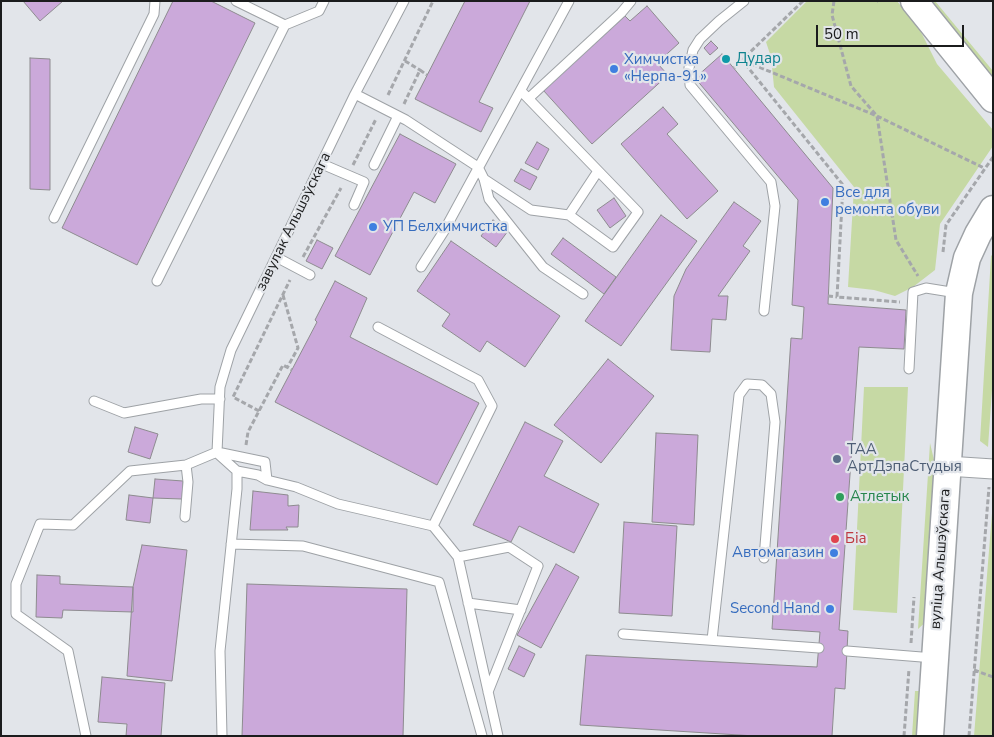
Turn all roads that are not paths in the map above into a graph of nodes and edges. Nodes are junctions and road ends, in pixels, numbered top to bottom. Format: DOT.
graph roads {
  1 [pos="155,1"];
  2 [pos="236,1"];
  3 [pos="324,1"];
  4 [pos="404,1"];
  5 [pos="569,1"];
  6 [pos="631,1"];
  7 [pos="744,1"];
  8 [pos="914,1"];
  9 [pos="285,24"];
  10 [pos="521,91"];
  11 [pos="355,94"];
  12 [pos="529,98"];
  13 [pos="993,99"];
  14 [pos="398,116"];
  15 [pos="322,164"];
  16 [pos="374,165"];
  17 [pos="478,167"];
  18 [pos="598,171"];
  19 [pos="484,179"];
  20 [pos="354,204"];
  21 [pos="993,209"];
  22 [pos="570,215"];
  23 [pos="54,218"];
  24 [pos="276,258"];
  25 [pos="421,268"];
  26 [pos="310,275"];
  27 [pos="157,281"];
  28 [pos="959,293"];
  29 [pos="583,294"];
  30 [pos="764,311"];
  31 [pos="378,327"];
  32 [pos="909,369"];
  33 [pos="220,399"];
  34 [pos="94,401"];
  35 [pos="217,452"];
  36 [pos="186,464"];
  37 [pos="947,466"];
  38 [pos="992,469"];
  39 [pos="237,471"];
  40 [pos="267,480"];
  41 [pos="185,517"];
  42 [pos="433,526"];
  43 [pos="231,544"];
  44 [pos="458,557"];
  45 [pos="764,558"];
  46 [pos="468,602"];
  47 [pos="521,610"];
  48 [pos="622,634"];
  49 [pos="712,640"];
  50 [pos="819,648"];
  51 [pos="847,651"];
  52 [pos="934,658"];
  53 [pos="488,692"];
  54 [pos="86,736"];
  55 [pos="222,736"];
  56 [pos="482,736"];
  57 [pos="498,736"];
  58 [pos="930,736"];
  1 -- 23 [label="lane"];
  2 -- 9 [label="lane"];
  3 -- 9 [label="lane"];
  4 -- 11 [label="lane, завулак Альшэўскага"];
  5 -- 10 [label="lane"];
  6 -- 12 [label="lane"];
  7 -- 30 [label="lane"];
  8 -- 13 [label="main road"];
  9 -- 27 [label="lane"];
  10 -- 12 [label="lane"];
  10 -- 17 [label="lane"];
  11 -- 14 [label="lane"];
  11 -- 15 [label="lane, завулак Альшэўскага"];
  12 -- 18 [label="lane"];
  14 -- 16 [label="lane"];
  14 -- 17 [label="lane"];
  15 -- 20 [label="lane"];
  15 -- 24 [label="lane, завулак Альшэўскага"];
  17 -- 19 [label="lane"];
  17 -- 25 [label="lane"];
  18 -- 22 [label="lane"];
  18 -- 22 [label="lane"];
  19 -- 22 [label="lane"];
  19 -- 29 [label="lane"];
  21 -- 28 [label="main road, вуліца Альшэўскага"];
  24 -- 26 [label="lane"];
  24 -- 33 [label="lane, завулак Альшэўскага"];
  28 -- 32 [label="lane"];
  28 -- 37 [label="main road, вуліца Альшэўскага"];
  31 -- 42 [label="lane"];
  33 -- 34 [label="lane"];
  33 -- 35 [label="lane, завулак Альшэўскага"];
  35 -- 36 [label="lane"];
  35 -- 39 [label="lane"];
  35 -- 40 [label="lane"];
  36 -- 41 [label="lane"];
  36 -- 54 [label="lane"];
  37 -- 38 [label="street"];
  37 -- 52 [label="main road, вуліца Альшэўскага"];
  39 -- 40 [label="lane"];
  39 -- 43 [label="lane"];
  40 -- 42 [label="lane"];
  42 -- 44 [label="lane"];
  43 -- 55 [label="lane"];
  43 -- 56 [label="lane"];
  44 -- 46 [label="lane"];
  44 -- 47 [label="lane"];
  45 -- 49 [label="lane"];
  46 -- 47 [label="lane"];
  46 -- 53 [label="lane"];
  47 -- 53 [label="lane"];
  48 -- 49 [label="lane"];
  49 -- 50 [label="lane"];
  51 -- 52 [label="lane"];
  52 -- 58 [label="main road, вуліца Альшэўскага"];
  53 -- 57 [label="lane"];
}
